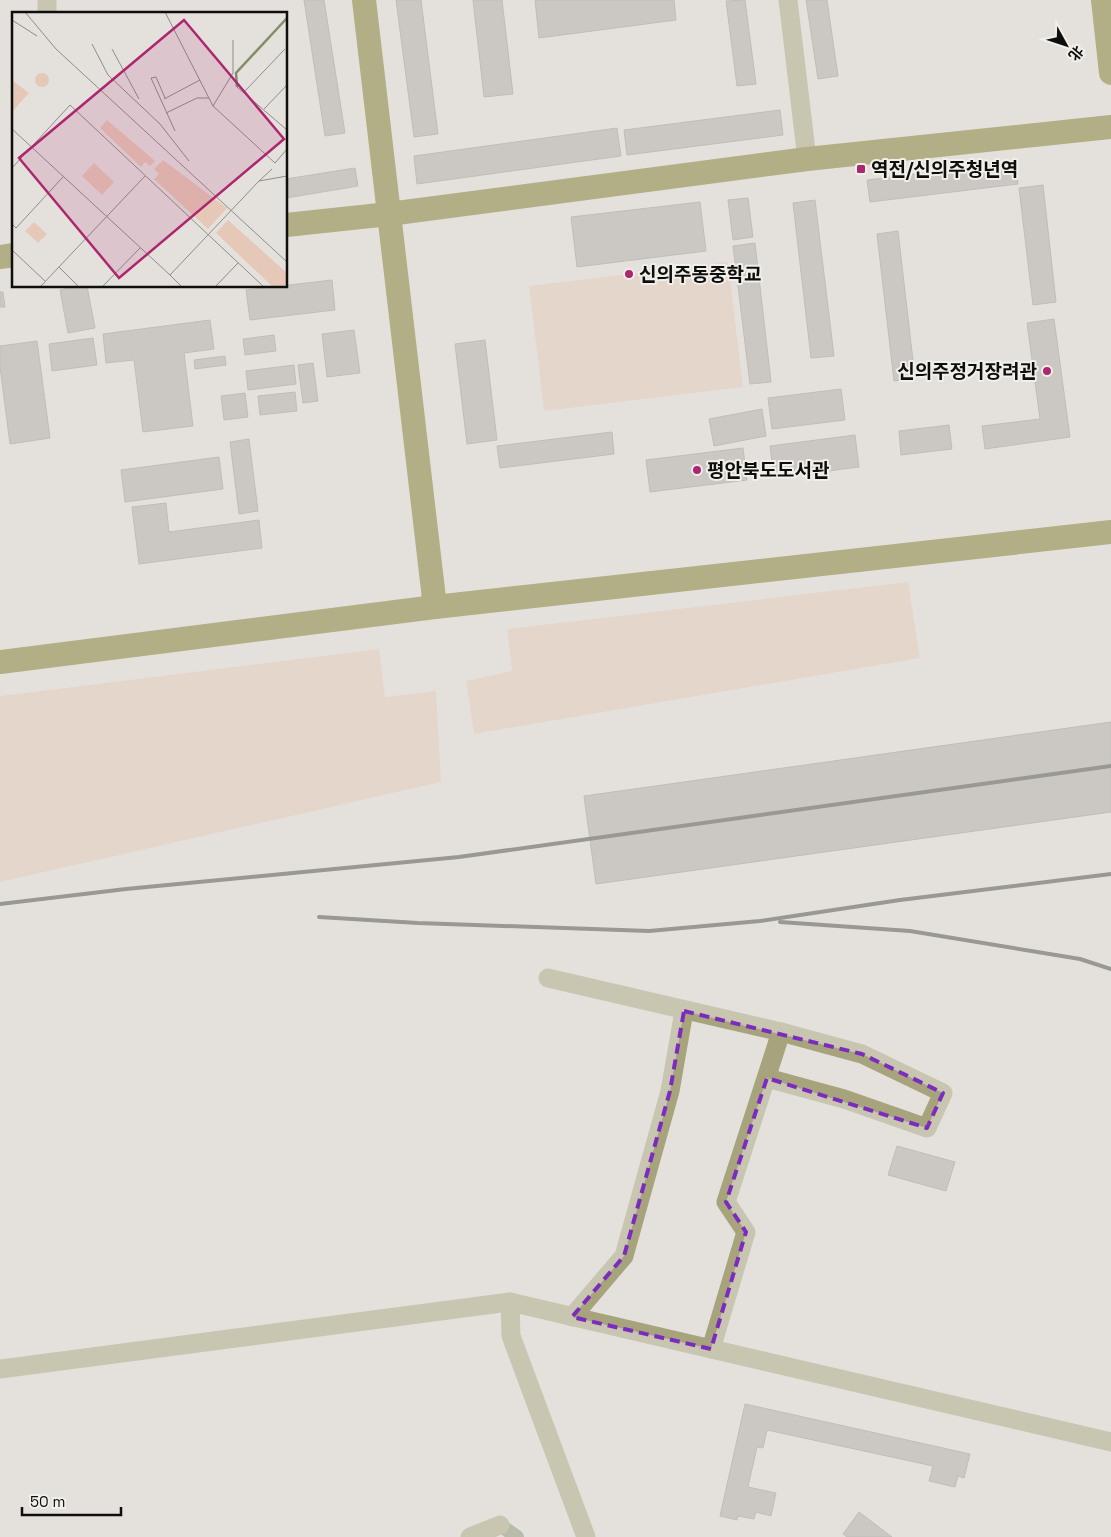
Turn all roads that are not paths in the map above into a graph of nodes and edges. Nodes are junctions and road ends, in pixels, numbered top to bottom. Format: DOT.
graph roads {
  1 [pos="364,0"];
  2 [pos="788,0"];
  3 [pos="1103,0"];
  4 [pos="1111,73"];
  5 [pos="1111,127"];
  6 [pos="807,159"];
  7 [pos="389,214"];
  8 [pos="288,225"];
  9 [pos="1111,532"];
  10 [pos="435,607"];
  11 [pos="0,662"];
  12 [pos="548,978"];
  13 [pos="684,1011"];
  14 [pos="781,1032"];
  15 [pos="766,1078"];
  16 [pos="510,1302"];
  17 [pos="572,1317"];
  18 [pos="711,1349"];
  19 [pos="0,1369"];
  20 [pos="1111,1442"];
  21 [pos="500,1525"];
  22 [pos="470,1537"];
  23 [pos="586,1537"];
  1 -- 7 [label="main road"];
  2 -- 6 [label="street"];
  3 -- 4 [label="main road"];
  5 -- 6 [label="main road"];
  6 -- 7 [label="main road"];
  7 -- 8 [label="main road"];
  7 -- 10 [label="main road"];
  9 -- 10 [label="main road"];
  10 -- 11 [label="main road"];
  12 -- 13 [label="street"];
  13 -- 14 [label="street"];
  13 -- 17 [label="street"];
  14 -- 15 [label="street"];
  14 -- 15 [label="street"];
  15 -- 18 [label="street"];
  16 -- 17 [label="street"];
  16 -- 19 [label="street"];
  16 -- 23 [label="street"];
  17 -- 18 [label="street"];
  18 -- 20 [label="street"];
  21 -- 22 [label="street"];
}
